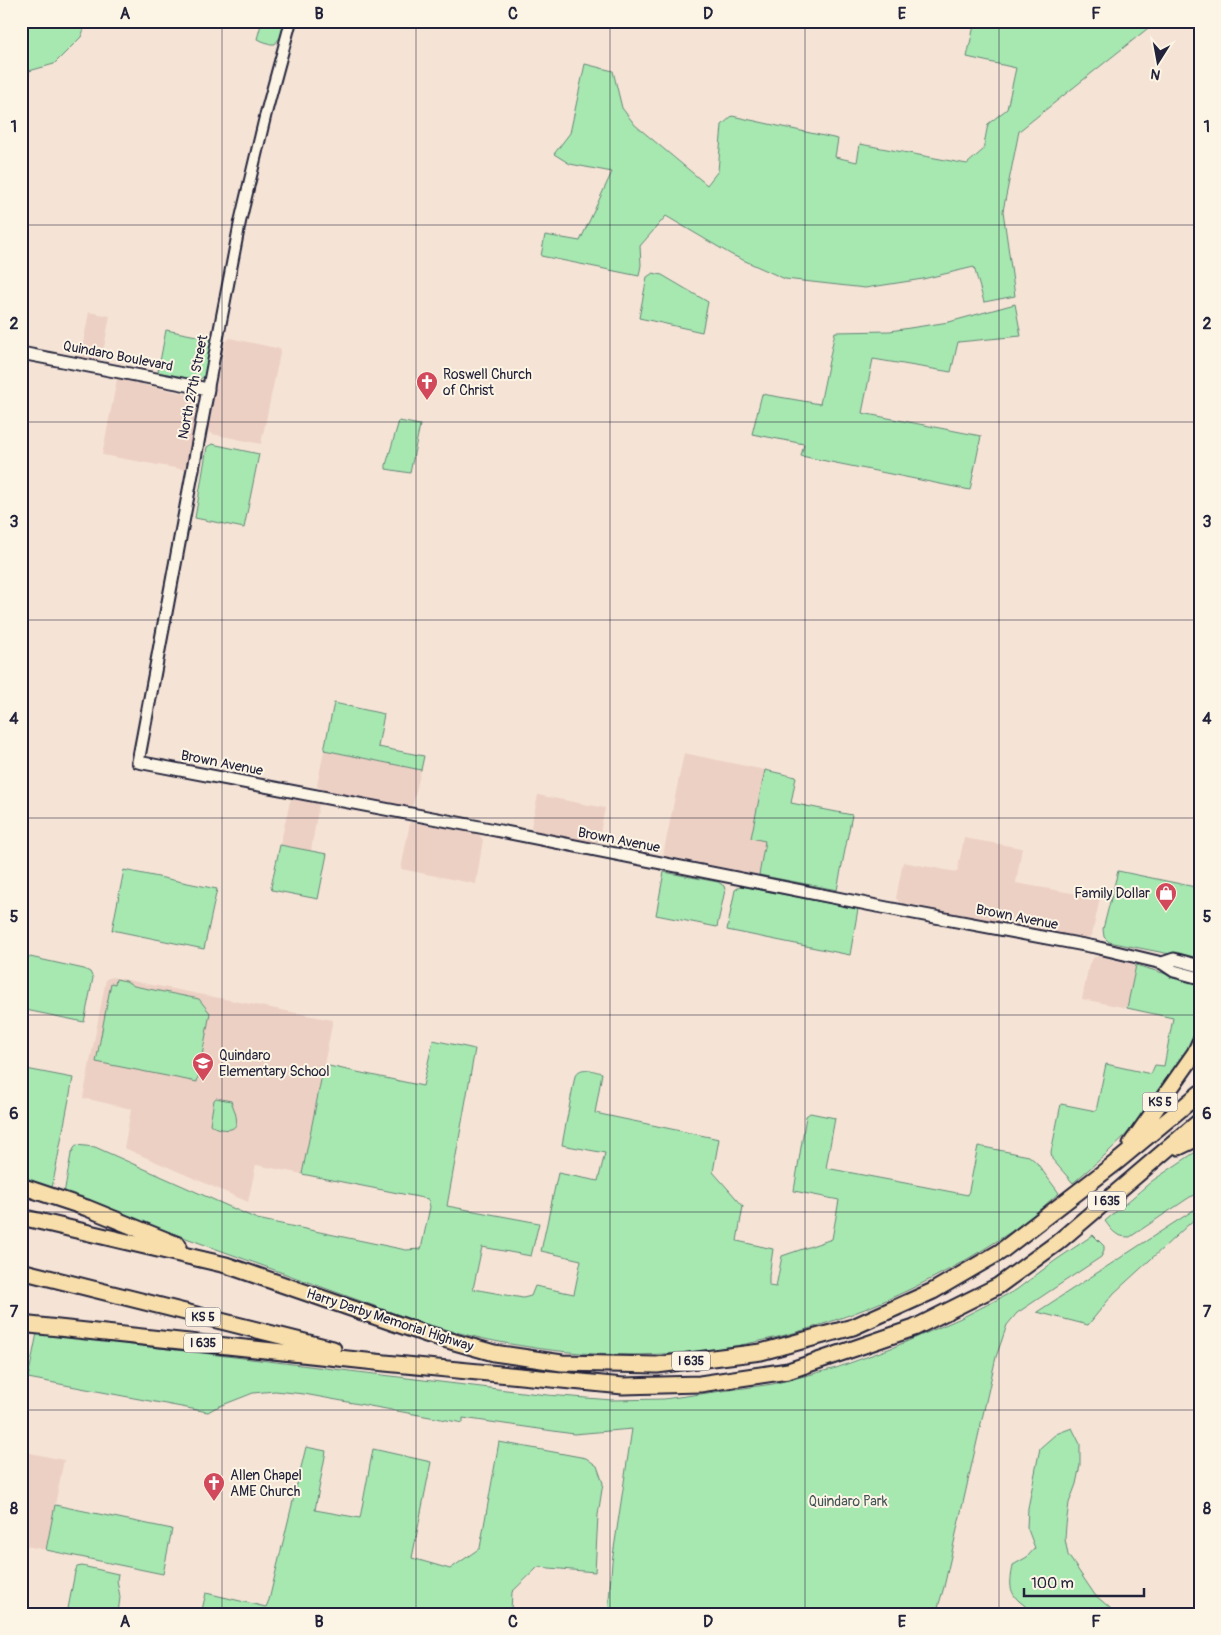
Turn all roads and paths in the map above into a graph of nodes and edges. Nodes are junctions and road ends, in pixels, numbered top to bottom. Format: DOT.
graph roads {
  1 [pos="291,21"];
  2 [pos="21,353"];
  3 [pos="208,389"];
  4 [pos="138,762"];
  5 [pos="1162,963"];
  6 [pos="1200,966"];
  7 [pos="1200,978"];
  8 [pos="1200,1042"];
  9 [pos="1200,1093"];
  10 [pos="1200,1121"];
  11 [pos="1200,1137"];
  12 [pos="1157,1158"];
  13 [pos="1118,1161"];
  14 [pos="21,1186"];
  15 [pos="21,1217"];
  16 [pos="226,1265"];
  17 [pos="21,1272"];
  18 [pos="21,1324"];
  19 [pos="385,1362"];
  1 -- 3 [label="street, North 27th Street"];
  2 -- 3 [label="main road, Quindaro Boulevard"];
  3 -- 4 [label="main road, North 27th Street"];
  4 -- 5 [label="main road, Brown Avenue"];
  5 -- 6 [label="main road"];
  5 -- 7 [label="main road"];
  8 -- 13 [label="highway, KS 5"];
  9 -- 13 [label="highway, Harry Darby Memorial Highway / I 635"];
  10 -- 12 [label="highway, Harry Darby Memorial Highway / I 635"];
  11 -- 12 [label="highway"];
  12 -- 19 [label="highway, Harry Darby Memorial Highway / I 635"];
  13 -- 16 [label="highway, Harry Darby Memorial Highway / I 635"];
  14 -- 16 [label="highway"];
  15 -- 16 [label="highway, Harry Darby Memorial Highway / I 635"];
  17 -- 19 [label="highway, KS 5"];
  18 -- 19 [label="highway, Harry Darby Memorial Highway / I 635"];
}
